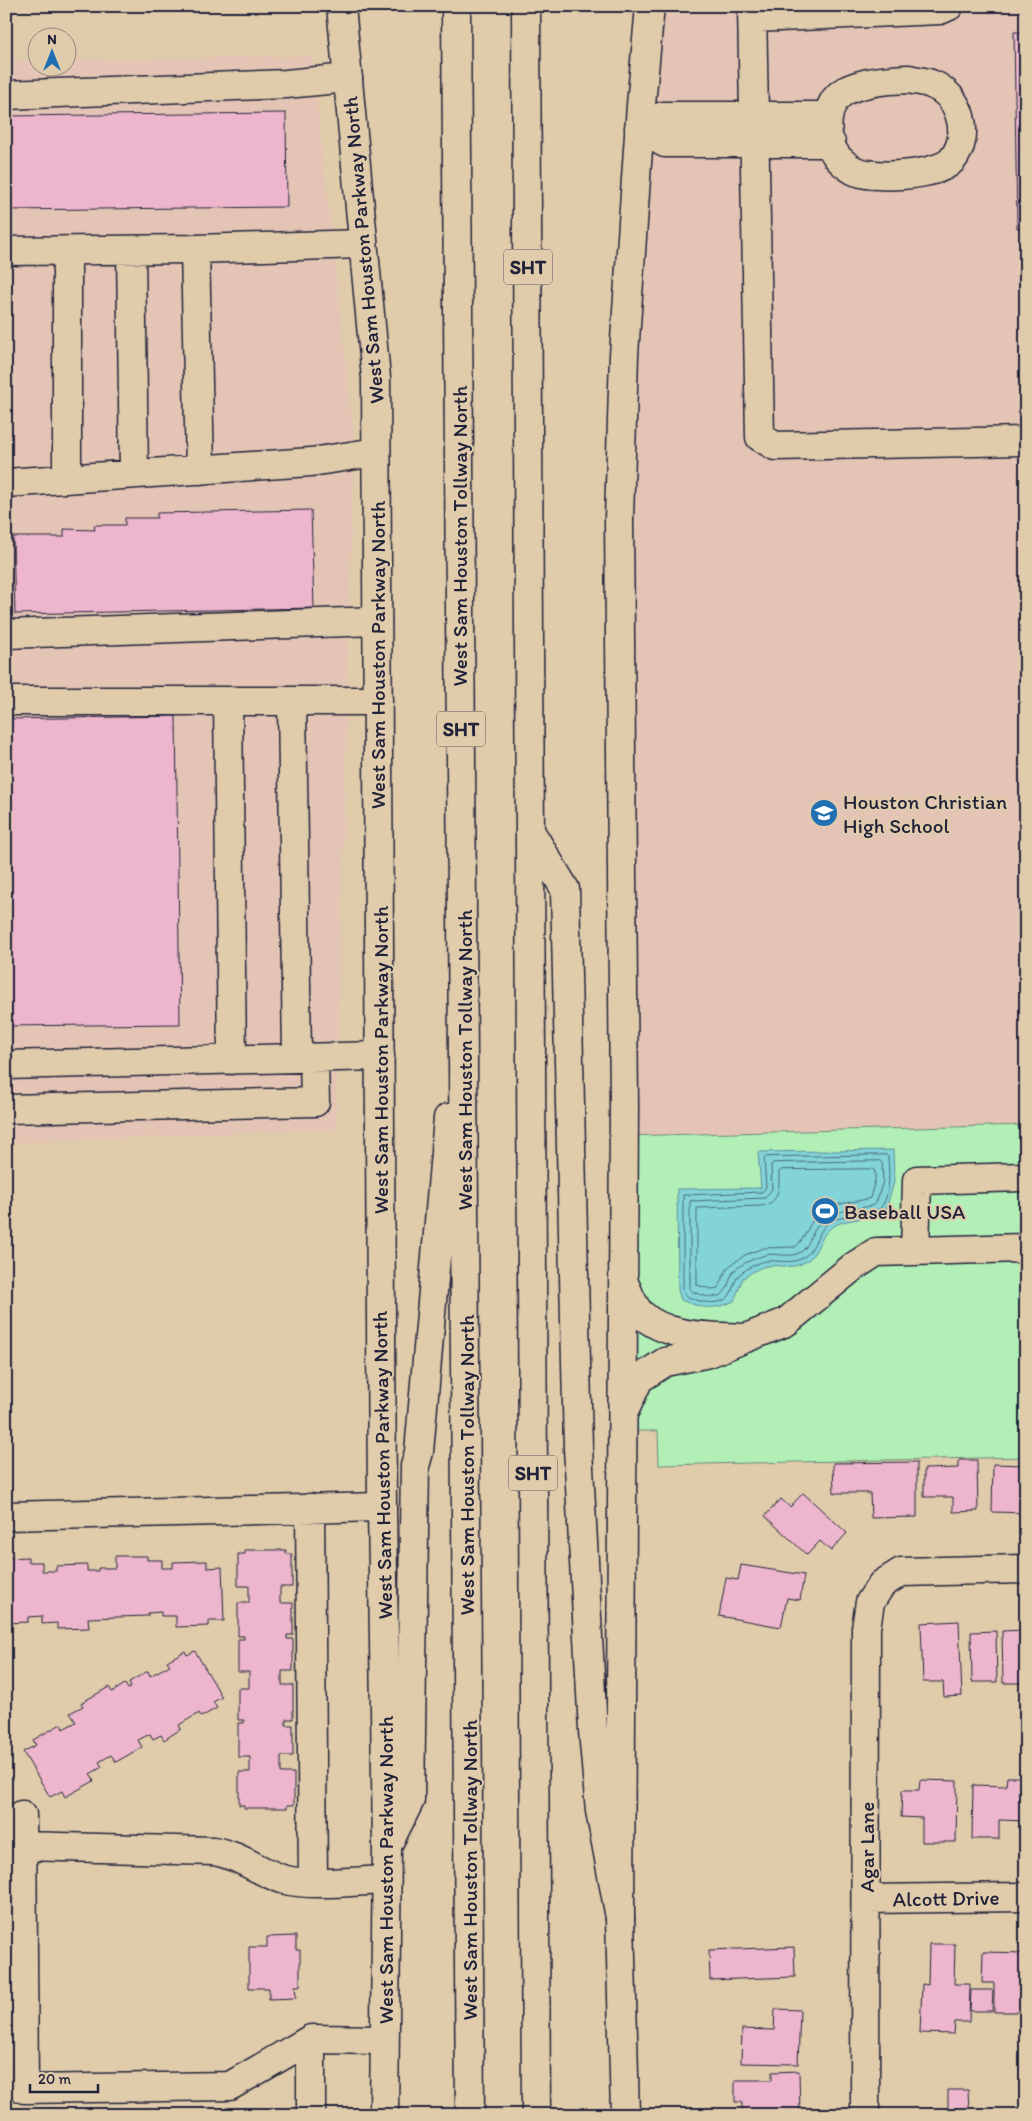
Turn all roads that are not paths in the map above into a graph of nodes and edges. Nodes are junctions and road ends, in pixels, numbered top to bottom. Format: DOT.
graph roads {
  1 [pos="341,6"];
  2 [pos="456,6"];
  3 [pos="526,6"];
  4 [pos="650,6"];
  5 [pos="949,6"];
  6 [pos="752,12"];
  7 [pos="348,78"];
  8 [pos="6,95"];
  9 [pos="828,116"];
  10 [pos="639,128"];
  11 [pos="755,129"];
  12 [pos="830,143"];
  13 [pos="363,244"];
  14 [pos="196,249"];
  15 [pos="67,250"];
  16 [pos="131,250"];
  17 [pos="6,251"];
  18 [pos="1026,440"];
  19 [pos="376,452"];
  20 [pos="200,470"];
  21 [pos="134,474"];
  22 [pos="67,479"];
  23 [pos="6,483"];
  24 [pos="377,621"];
  25 [pos="6,634"];
  26 [pos="6,701"];
  27 [pos="228,701"];
  28 [pos="292,701"];
  29 [pos="378,701"];
  30 [pos="530,832"];
  31 [pos="463,953"];
  32 [pos="380,1056"];
  33 [pos="305,1058"];
  34 [pos="232,1060"];
  35 [pos="6,1065"];
  36 [pos="6,1109"];
  37 [pos="1026,1178"];
  38 [pos="1026,1248"];
  39 [pos="915,1251"];
  40 [pos="624,1284"];
  41 [pos="746,1338"];
  42 [pos="623,1414"];
  43 [pos="382,1507"];
  44 [pos="310,1508"];
  45 [pos="6,1516"];
  46 [pos="1026,1569"];
  47 [pos="22,1815"];
  48 [pos="23,1846"];
  49 [pos="387,1846"];
  50 [pos="386,1880"];
  51 [pos="321,1882"];
  52 [pos="1026,1897"];
  53 [pos="866,1899"];
  54 [pos="620,1918"];
  55 [pos="311,2039"];
  56 [pos="384,2040"];
  57 [pos="311,2115"];
  58 [pos="384,2115"];
  59 [pos="470,2115"];
  60 [pos="536,2115"];
  61 [pos="625,2115"];
  62 [pos="865,2115"];
  1 -- 7 [label="main road, West Sam Houston Parkway North"];
  2 -- 31 [label="main road, West Sam Houston Tollway North / SHT"];
  3 -- 30 [label="main road, SHT"];
  4 -- 10 [label="main road"];
  5 -- 6 [label="main road"];
  6 -- 11 [label="main road"];
  7 -- 8 [label="main road"];
  7 -- 13 [label="main road, West Sam Houston Parkway North"];
  9 -- 11 [label="main road"];
  9 -- 12 [label="main road"];
  9 -- 12 [label="main road"];
  10 -- 11 [label="main road"];
  10 -- 40 [label="main road"];
  11 -- 12 [label="main road"];
  11 -- 18 [label="main road"];
  13 -- 14 [label="main road"];
  13 -- 19 [label="main road, West Sam Houston Parkway North"];
  14 -- 16 [label="main road"];
  14 -- 20 [label="main road"];
  15 -- 16 [label="main road"];
  15 -- 17 [label="main road"];
  15 -- 22 [label="main road"];
  16 -- 21 [label="main road"];
  19 -- 20 [label="main road"];
  19 -- 24 [label="main road, West Sam Houston Parkway North"];
  20 -- 21 [label="main road"];
  21 -- 22 [label="main road"];
  22 -- 23 [label="main road"];
  24 -- 25 [label="main road"];
  24 -- 29 [label="main road, West Sam Houston Parkway North"];
  26 -- 27 [label="main road"];
  27 -- 28 [label="main road"];
  27 -- 34 [label="main road"];
  28 -- 29 [label="main road"];
  28 -- 33 [label="main road"];
  29 -- 32 [label="main road, West Sam Houston Parkway North"];
  30 -- 54 [label="main road"];
  30 -- 60 [label="main road, SHT"];
  31 -- 49 [label="main road"];
  31 -- 59 [label="main road, West Sam Houston Tollway North / SHT"];
  32 -- 33 [label="main road"];
  32 -- 43 [label="main road, West Sam Houston Parkway North"];
  33 -- 34 [label="main road"];
  33 -- 36 [label="main road"];
  34 -- 35 [label="main road"];
  37 -- 39 [label="main road"];
  38 -- 39 [label="main road"];
  39 -- 41 [label="main road"];
  40 -- 41 [label="main road"];
  40 -- 42 [label="main road"];
  41 -- 42 [label="main road"];
  42 -- 54 [label="main road"];
  43 -- 44 [label="main road"];
  43 -- 49 [label="main road, West Sam Houston Parkway North"];
  44 -- 45 [label="main road"];
  44 -- 51 [label="main road"];
  46 -- 53 [label="main road, Agar Lane"];
  47 -- 48 [label="main road"];
  48 -- 51 [label="main road"];
  48 -- 55 [label="main road"];
  49 -- 50 [label="main road, West Sam Houston Parkway North"];
  50 -- 51 [label="main road"];
  50 -- 56 [label="main road, West Sam Houston Parkway North"];
  52 -- 53 [label="main road, Alcott Drive"];
  53 -- 62 [label="main road, Agar Lane"];
  54 -- 61 [label="main road"];
  55 -- 56 [label="main road"];
  55 -- 57 [label="main road"];
  56 -- 58 [label="main road, West Sam Houston Parkway North"];
}
